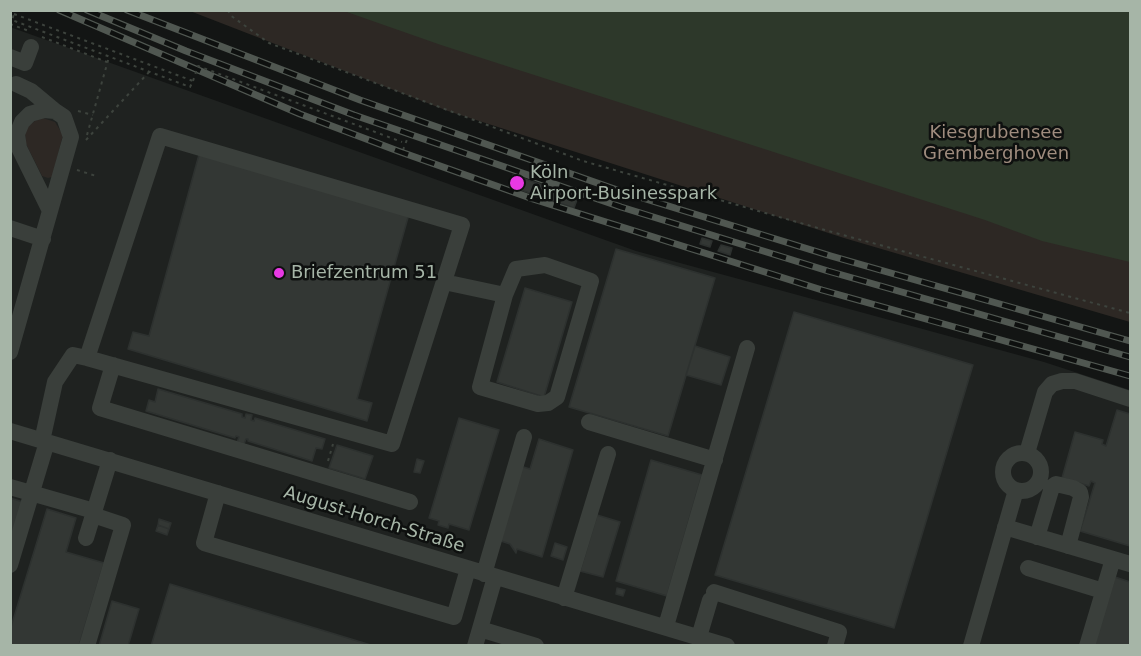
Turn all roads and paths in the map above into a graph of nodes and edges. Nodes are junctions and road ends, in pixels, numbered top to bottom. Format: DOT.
graph roads {
  1 [pos="228,10"];
  2 [pos="10,24"];
  3 [pos="31,48"];
  4 [pos="10,57"];
  5 [pos="109,57"];
  6 [pos="107,62"];
  7 [pos="150,72"];
  8 [pos="191,80"];
  9 [pos="16,84"];
  10 [pos="55,111"];
  11 [pos="408,137"];
  12 [pos="80,141"];
  13 [pos="404,143"];
  14 [pos="403,150"];
  15 [pos="77,170"];
  16 [pos="96,176"];
  17 [pos="50,211"];
  18 [pos="10,228"];
  19 [pos="43,239"];
  20 [pos="444,282"];
  21 [pos="505,296"];
  22 [pos="17,301"];
  23 [pos="1131,312"];
  24 [pos="747,348"];
  25 [pos="10,352"];
  26 [pos="87,358"];
  27 [pos="113,365"];
  28 [pos="1131,399"];
  29 [pos="589,422"];
  30 [pos="337,429"];
  31 [pos="10,431"];
  32 [pos="524,437"];
  33 [pos="44,441"];
  34 [pos="1027,453"];
  35 [pos="608,454"];
  36 [pos="110,460"];
  37 [pos="715,460"];
  38 [pos="323,476"];
  39 [pos="10,487"];
  40 [pos="1016,490"];
  41 [pos="31,493"];
  42 [pos="219,494"];
  43 [pos="410,501"];
  44 [pos="94,513"];
  45 [pos="1005,527"];
  46 [pos="1037,537"];
  47 [pos="86,538"];
  48 [pos="1068,546"];
  49 [pos="1113,559"];
  50 [pos="1131,564"];
  51 [pos="10,565"];
  52 [pos="1028,568"];
  53 [pos="483,573"];
  54 [pos="1104,591"];
  55 [pos="564,598"];
  56 [pos="666,626"];
  57 [pos="478,637"];
  58 [pos="699,637"];
  59 [pos="87,645"];
  60 [pos="536,645"];
  61 [pos="727,645"];
  62 [pos="835,645"];
  63 [pos="971,645"];
  64 [pos="1087,645"];
  1 -- 23 [label="path"];
  2 -- 6 [label="path"];
  3 -- 4 [label="street"];
  5 -- 6 [label="path"];
  5 -- 7 [label="path"];
  5 -- 8 [label="path"];
  6 -- 12 [label="path"];
  7 -- 8 [label="path"];
  7 -- 12 [label="path"];
  8 -- 13 [label="path, bridge"];
  9 -- 10 [label="street"];
  10 -- 12 [label="street"];
  10 -- 17 [label="street"];
  11 -- 13 [label="path"];
  12 -- 17 [label="street"];
  13 -- 14 [label="path"];
  15 -- 16 [label="path"];
  17 -- 19 [label="street"];
  18 -- 19 [label="street"];
  19 -- 22 [label="street"];
  20 -- 21 [label="street"];
  20 -- 26 [label="street"];
  20 -- 30 [label="street"];
  21 -- 21 [label="street"];
  22 -- 25 [label="street"];
  24 -- 37 [label="street"];
  26 -- 27 [label="street"];
  26 -- 33 [label="street"];
  27 -- 30 [label="street"];
  27 -- 38 [label="street"];
  28 -- 34 [label="street"];
  29 -- 37 [label="street"];
  30 -- 38 [label="path"];
  31 -- 33 [label="street, August-Horch-Straße"];
  32 -- 53 [label="street"];
  33 -- 36 [label="street, August-Horch-Straße"];
  33 -- 41 [label="street"];
  34 -- 40 [label="street"];
  34 -- 40 [label="street"];
  35 -- 55 [label="street"];
  36 -- 42 [label="street, August-Horch-Straße"];
  36 -- 44 [label="street"];
  37 -- 56 [label="street"];
  38 -- 43 [label="street"];
  39 -- 41 [label="street"];
  40 -- 45 [label="street"];
  41 -- 44 [label="street"];
  41 -- 51 [label="street"];
  42 -- 53 [label="street, August-Horch-Straße"];
  42 -- 53 [label="street"];
  44 -- 47 [label="street"];
  44 -- 59 [label="street"];
  45 -- 46 [label="street"];
  45 -- 63 [label="street"];
  46 -- 48 [label="street"];
  46 -- 48 [label="street"];
  48 -- 49 [label="street"];
  49 -- 50 [label="street"];
  49 -- 54 [label="street"];
  52 -- 54 [label="street"];
  53 -- 55 [label="street, August-Horch-Straße"];
  53 -- 57 [label="street"];
  54 -- 64 [label="street"];
  55 -- 56 [label="street, August-Horch-Straße"];
  56 -- 58 [label="street, August-Horch-Straße"];
  57 -- 60 [label="street"];
  58 -- 61 [label="street, August-Horch-Straße"];
  58 -- 62 [label="street"];
}
